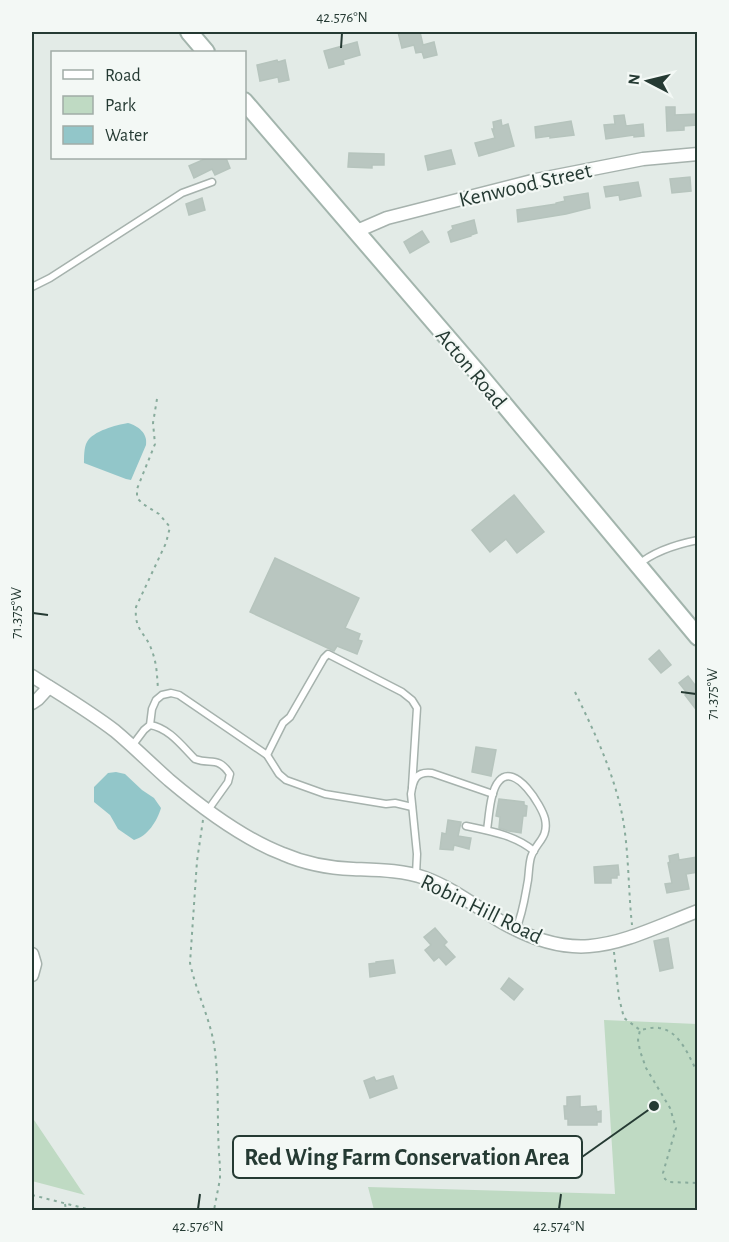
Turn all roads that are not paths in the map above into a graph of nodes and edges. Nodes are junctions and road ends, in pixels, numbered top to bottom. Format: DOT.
graph roads {
  1 [pos="189,32"];
  2 [pos="205,51"];
  3 [pos="246,103"];
  4 [pos="698,154"];
  5 [pos="212,182"];
  6 [pos="357,231"];
  7 [pos="32,287"];
  8 [pos="698,540"];
  9 [pos="638,565"];
  10 [pos="698,637"];
  11 [pos="32,676"];
  12 [pos="49,687"];
  13 [pos="32,703"];
  14 [pos="150,725"];
  15 [pos="132,746"];
  16 [pos="267,755"];
  17 [pos="412,787"];
  18 [pos="493,794"];
  19 [pos="412,807"];
  20 [pos="208,810"];
  21 [pos="466,826"];
  22 [pos="487,830"];
  23 [pos="534,852"];
  24 [pos="416,875"];
  25 [pos="698,911"];
  26 [pos="516,929"];
  27 [pos="32,954"];
  28 [pos="32,975"];
  1 -- 2 [label="main road"];
  3 -- 6 [label="main road, Acton Road"];
  4 -- 6 [label="street, Kenwood Street"];
  5 -- 7 [label="lane"];
  6 -- 9 [label="main road, Acton Road"];
  8 -- 9 [label="lane"];
  9 -- 10 [label="main road, Acton Road"];
  11 -- 12 [label="street, Robin Hill Road"];
  12 -- 13 [label="street"];
  12 -- 15 [label="street, Robin Hill Road"];
  14 -- 15 [label="lane"];
  14 -- 16 [label="lane"];
  14 -- 20 [label="lane"];
  15 -- 20 [label="street, Robin Hill Road"];
  16 -- 17 [label="lane"];
  16 -- 19 [label="lane"];
  17 -- 18 [label="lane"];
  17 -- 19 [label="lane"];
  18 -- 22 [label="lane"];
  18 -- 23 [label="lane"];
  19 -- 24 [label="lane"];
  20 -- 24 [label="street, Robin Hill Road"];
  21 -- 22 [label="lane"];
  22 -- 23 [label="lane"];
  23 -- 26 [label="lane"];
  24 -- 26 [label="street, Robin Hill Road"];
  25 -- 26 [label="street, Robin Hill Road"];
  27 -- 28 [label="street"];
}
